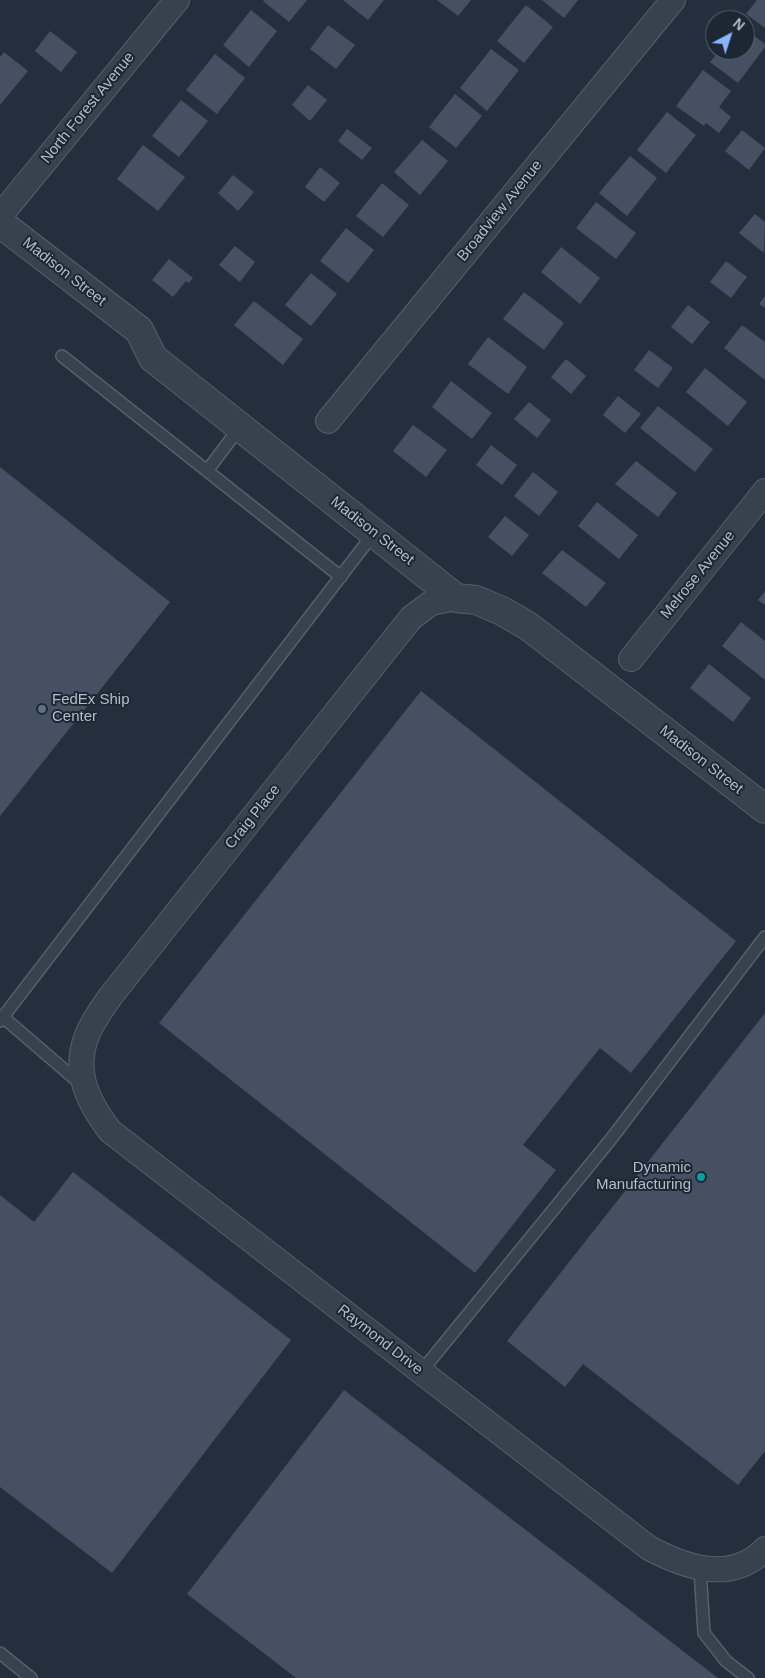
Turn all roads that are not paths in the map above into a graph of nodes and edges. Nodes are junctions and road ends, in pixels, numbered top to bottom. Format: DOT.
graph roads {
  1 [pos="177,0"];
  2 [pos="672,0"];
  3 [pos="0,216"];
  4 [pos="0,223"];
  5 [pos="62,356"];
  6 [pos="328,421"];
  7 [pos="240,427"];
  8 [pos="207,471"];
  9 [pos="765,491"];
  10 [pos="374,533"];
  11 [pos="341,577"];
  12 [pos="456,598"];
  13 [pos="631,659"];
  14 [pos="765,809"];
  15 [pos="765,937"];
  16 [pos="2,1019"];
  17 [pos="81,1064"];
  18 [pos="85,1088"];
  19 [pos="421,1372"];
  20 [pos="765,1549"];
  21 [pos="711,1569"];
  22 [pos="0,1654"];
  23 [pos="31,1678"];
  24 [pos="748,1678"];
  1 -- 3 [label="street, North Forest Avenue"];
  2 -- 6 [label="street, Broadview Avenue"];
  4 -- 7 [label="street, Madison Street"];
  5 -- 8 [label="lane"];
  7 -- 8 [label="lane"];
  7 -- 10 [label="street, Madison Street"];
  8 -- 11 [label="lane"];
  9 -- 13 [label="street, Melrose Avenue"];
  10 -- 11 [label="lane"];
  10 -- 12 [label="street, Madison Street"];
  11 -- 16 [label="lane"];
  12 -- 14 [label="street, Madison Street"];
  12 -- 17 [label="street, Craig Place"];
  15 -- 19 [label="lane"];
  16 -- 18 [label="lane"];
  17 -- 18 [label="street, Raymond Drive"];
  18 -- 19 [label="street, Raymond Drive"];
  19 -- 21 [label="street, Raymond Drive"];
  20 -- 21 [label="street"];
  21 -- 24 [label="lane"];
  22 -- 23 [label="lane"];
}
